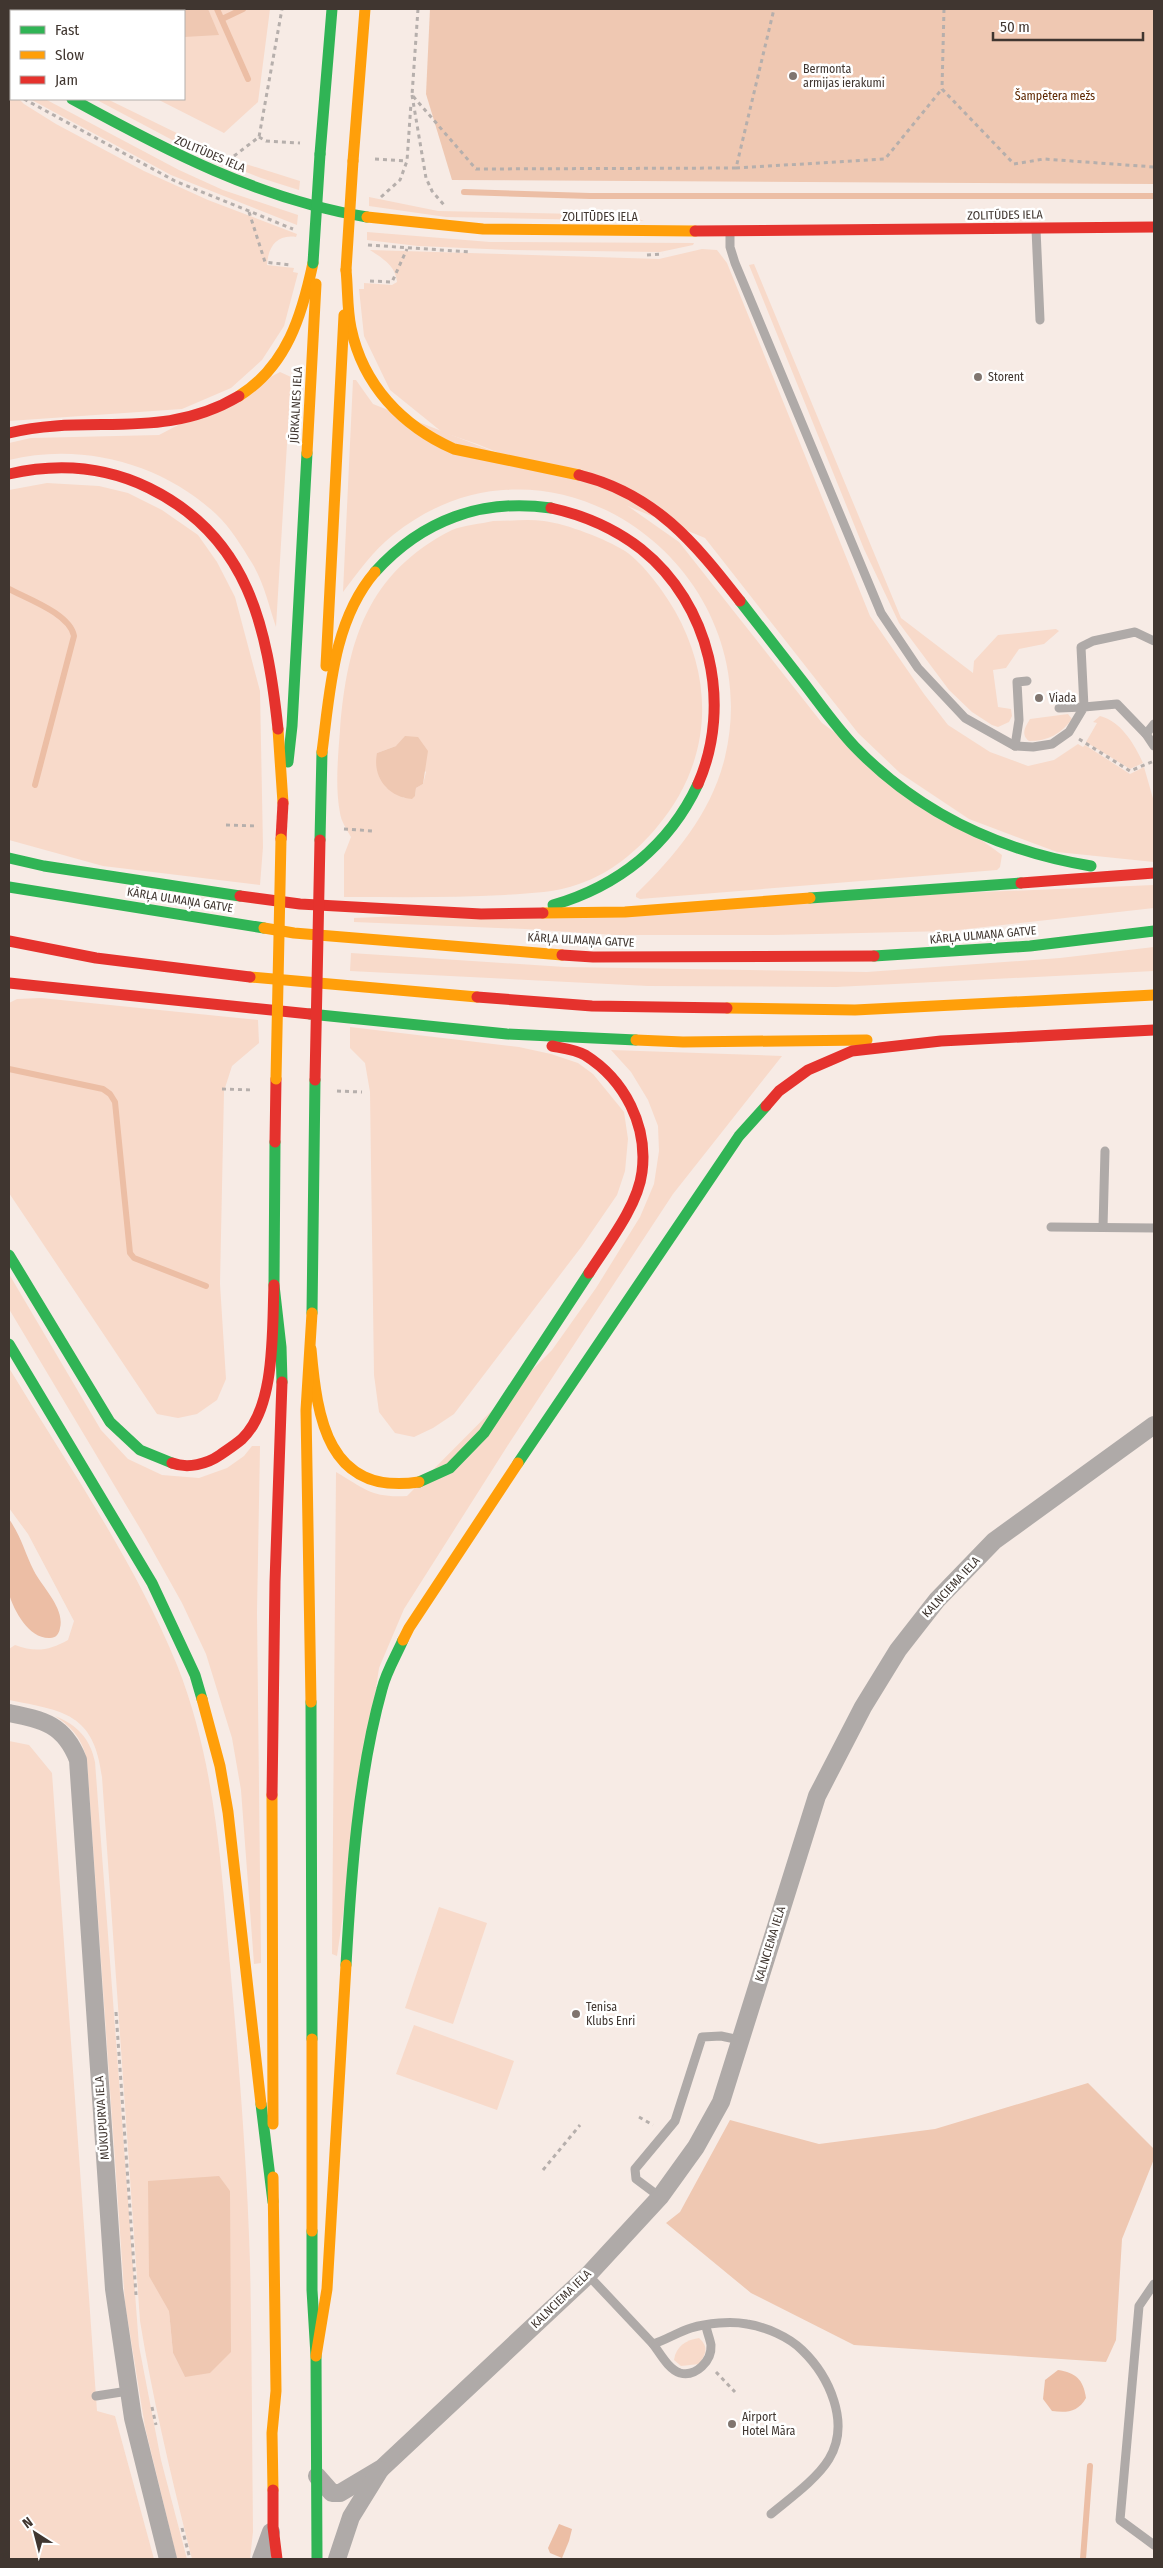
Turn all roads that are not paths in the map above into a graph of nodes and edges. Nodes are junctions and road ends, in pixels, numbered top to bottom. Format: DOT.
graph roads {
  1 [pos="332,9"];
  2 [pos="365,9"];
  3 [pos="74,100"];
  4 [pos="1154,227"];
  5 [pos="1036,228"];
  6 [pos="730,231"];
  7 [pos="313,263"];
  8 [pos="346,270"];
  9 [pos="1040,320"];
  10 [pos="9,433"];
  11 [pos="9,474"];
  12 [pos="1154,641"];
  13 [pos="1027,681"];
  14 [pos="1084,707"];
  15 [pos="1059,708"];
  16 [pos="1154,724"];
  17 [pos="1146,734"];
  18 [pos="1015,746"];
  19 [pos="1154,746"];
  20 [pos="322,752"];
  21 [pos="283,804"];
  22 [pos="9,850"];
  23 [pos="9,858"];
  24 [pos="44,866"];
  25 [pos="1154,873"];
  26 [pos="9,887"];
  27 [pos="481,914"];
  28 [pos="1154,931"];
  29 [pos="9,941"];
  30 [pos="11,985"];
  31 [pos="1154,995"];
  32 [pos="1154,1030"];
  33 [pos="507,1034"];
  34 [pos="942,1041"];
  35 [pos="1105,1151"];
  36 [pos="1051,1227"];
  37 [pos="1103,1227"];
  38 [pos="1154,1228"];
  39 [pos="9,1255"];
  40 [pos="274,1285"];
  41 [pos="9,1344"];
  42 [pos="311,1349"];
  43 [pos="1154,1425"];
  44 [pos="9,1713"];
  45 [pos="740,2040"];
  46 [pos="660,2197"];
  47 [pos="273,2202"];
  48 [pos="588,2275"];
  49 [pos="1154,2284"];
  50 [pos="706,2326"];
  51 [pos="652,2344"];
  52 [pos="316,2356"];
  53 [pos="128,2391"];
  54 [pos="96,2396"];
  55 [pos="382,2468"];
  56 [pos="317,2476"];
  57 [pos="771,2514"];
  58 [pos="272,2527"];
  59 [pos="1154,2545"];
  60 [pos="168,2559"];
  61 [pos="261,2559"];
  62 [pos="277,2559"];
  63 [pos="317,2559"];
  64 [pos="337,2559"];
  1 -- 7 [label="main road, JŪRKALNES IELA, bridge"];
  2 -- 8 [label="main road, bridge"];
  3 -- 6 [label="main road, ZOLITŪDES IELA"];
  4 -- 5 [label="main road, ZOLITŪDES IELA"];
  5 -- 6 [label="main road, ZOLITŪDES IELA"];
  5 -- 9 [label="lane"];
  6 -- 18 [label="lane"];
  7 -- 10 [label="main road"];
  7 -- 21 [label="main road, JŪRKALNES IELA"];
  8 -- 20 [label="main road"];
  8 -- 25 [label="main road"];
  11 -- 21 [label="main road"];
  12 -- 14 [label="lane"];
  13 -- 18 [label="lane"];
  14 -- 15 [label="lane"];
  14 -- 17 [label="lane"];
  14 -- 18 [label="lane"];
  16 -- 17 [label="lane"];
  17 -- 19 [label="lane"];
  20 -- 27 [label="main road"];
  20 -- 42 [label="main road, bridge"];
  21 -- 40 [label="main road, bridge"];
  22 -- 24 [label="main road"];
  23 -- 24 [label="main road"];
  24 -- 27 [label="main road"];
  25 -- 27 [label="main road"];
  26 -- 28 [label="main road, KĀRĻA ULMAŅA GATVE"];
  29 -- 31 [label="main road"];
  30 -- 33 [label="main road"];
  32 -- 34 [label="main road"];
  33 -- 34 [label="main road"];
  33 -- 42 [label="main road"];
  34 -- 52 [label="main road"];
  35 -- 37 [label="lane"];
  36 -- 37 [label="lane"];
  37 -- 38 [label="lane"];
  39 -- 40 [label="main road"];
  40 -- 47 [label="main road"];
  41 -- 47 [label="main road"];
  42 -- 52 [label="main road"];
  43 -- 45 [label="street, KALNCIEMA IELA"];
  44 -- 53 [label="street, MŪKUPURVA IELA"];
  45 -- 46 [label="street, KALNCIEMA IELA"];
  45 -- 46 [label="lane"];
  46 -- 48 [label="street, KALNCIEMA IELA"];
  47 -- 58 [label="main road"];
  48 -- 51 [label="lane"];
  48 -- 55 [label="street, KALNCIEMA IELA"];
  49 -- 59 [label="lane"];
  50 -- 51 [label="lane"];
  50 -- 51 [label="lane"];
  50 -- 57 [label="lane"];
  52 -- 56 [label="main road"];
  53 -- 54 [label="lane"];
  53 -- 60 [label="street, MŪKUPURVA IELA"];
  55 -- 56 [label="street, KALNCIEMA IELA"];
  55 -- 64 [label="street, KALNCIEMA IELA"];
  56 -- 63 [label="main road"];
  58 -- 61 [label="street"];
  58 -- 62 [label="main road"];
}
